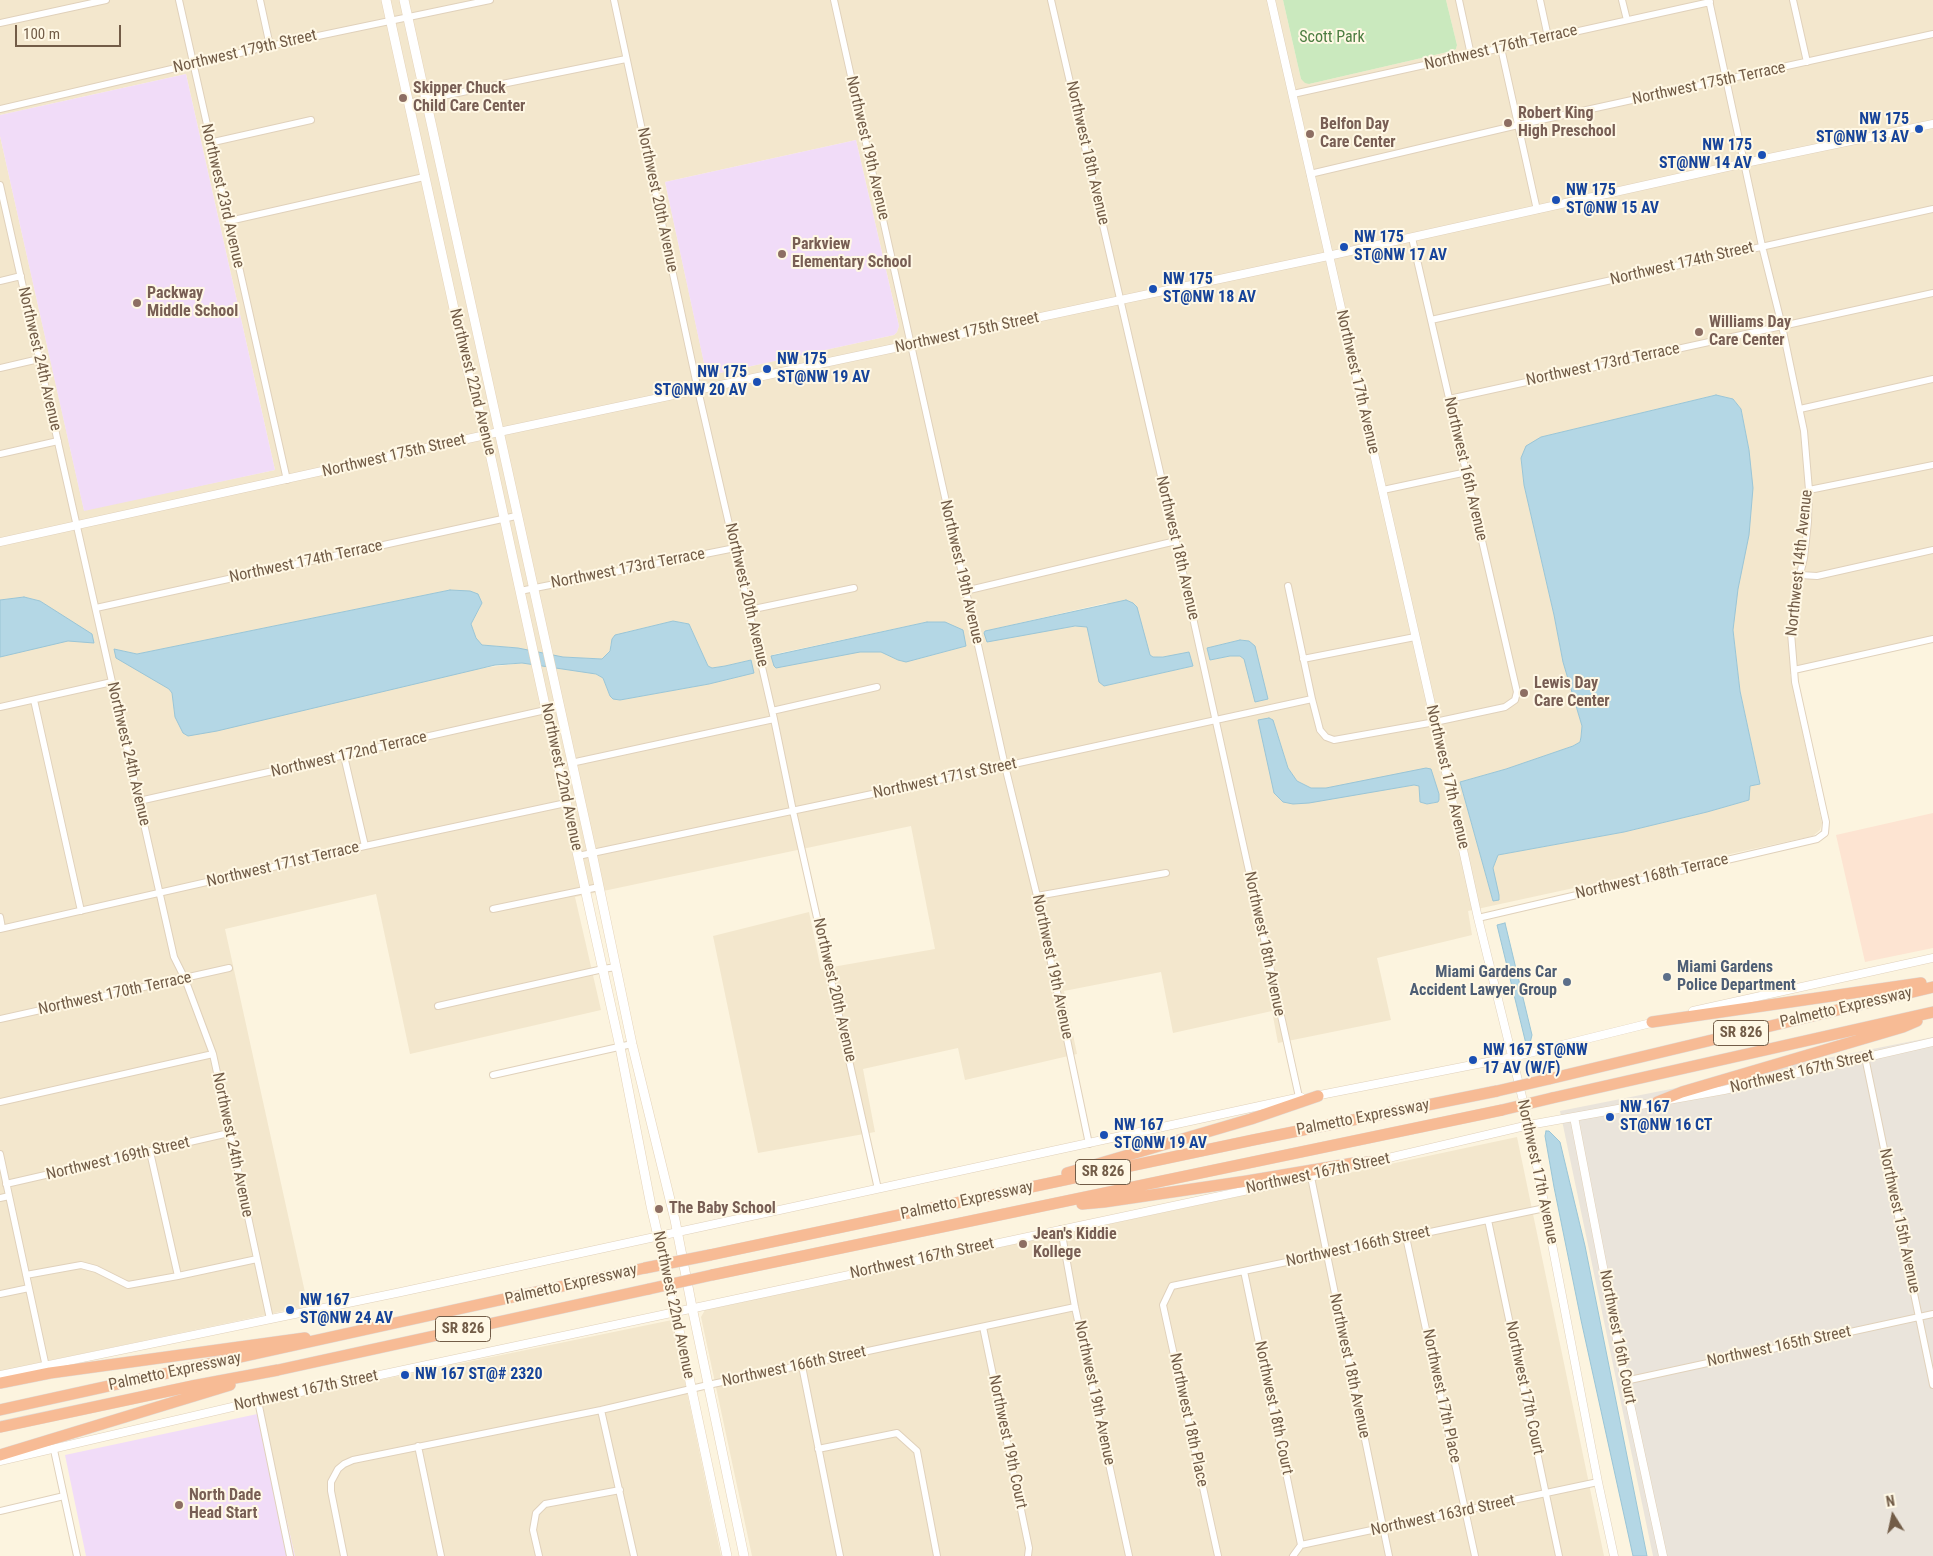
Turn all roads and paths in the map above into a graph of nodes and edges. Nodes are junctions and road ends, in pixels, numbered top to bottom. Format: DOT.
graph roads {
  1 [pos="106,0"];
  2 [pos="179,0"];
  3 [pos="260,0"];
  4 [pos="386,0"];
  5 [pos="404,0"];
  6 [pos="490,0"];
  7 [pos="614,0"];
  8 [pos="834,0"];
  9 [pos="1051,0"];
  10 [pos="1271,0"];
  11 [pos="1458,0"];
  12 [pos="1540,0"];
  13 [pos="1622,0"];
  14 [pos="1792,0"];
  15 [pos="1709,1"];
  16 [pos="408,17"];
  17 [pos="1627,20"];
  18 [pos="391,21"];
  19 [pos="0,23"];
  20 [pos="1933,34"];
  21 [pos="1548,38"];
  22 [pos="270,46"];
  23 [pos="1501,48"];
  24 [pos="1471,55"];
  25 [pos="626,60"];
  26 [pos="1807,62"];
  27 [pos="192,64"];
  28 [pos="1727,80"];
  29 [pos="1293,94"];
  30 [pos="425,99"];
  31 [pos="408,102"];
  32 [pos="0,109"];
  33 [pos="311,120"];
  34 [pos="1933,124"];
  35 [pos="1518,126"];
  36 [pos="210,143"];
  37 [pos="1745,163"];
  38 [pos="1310,174"];
  39 [pos="424,177"];
  40 [pos="0,185"];
  41 [pos="1,193"];
  42 [pos="1933,209"];
  43 [pos="1537,210"];
  44 [pos="229,221"];
  45 [pos="1412,238"];
  46 [pos="1762,246"];
  47 [pos="1328,256"];
  48 [pos="21,276"];
  49 [pos="0,281"];
  50 [pos="1933,293"];
  51 [pos="1121,300"];
  52 [pos="1430,320"];
  53 [pos="1782,326"];
  54 [pos="911,345"];
  55 [pos="39,359"];
  56 [pos="0,368"];
  57 [pos="1933,380"];
  58 [pos="698,390"];
  59 [pos="1449,399"];
  60 [pos="1800,409"];
  61 [pos="499,432"];
  62 [pos="486,435"];
  63 [pos="58,441"];
  64 [pos="0,454"];
  65 [pos="1933,464"];
  66 [pos="1467,472"];
  67 [pos="287,480"];
  68 [pos="1383,490"];
  69 [pos="1809,490"];
  70 [pos="516,516"];
  71 [pos="504,518"];
  72 [pos="77,526"];
  73 [pos="1176,541"];
  74 [pos="0,542"];
  75 [pos="735,548"];
  76 [pos="1933,550"];
  77 [pos="1800,576"];
  78 [pos="1288,586"];
  79 [pos="534,588"];
  80 [pos="854,588"];
  81 [pos="520,591"];
  82 [pos="966,591"];
  83 [pos="96,608"];
  84 [pos="749,610"];
  85 [pos="1415,637"];
  86 [pos="1933,639"];
  87 [pos="1303,659"];
  88 [pos="1794,670"];
  89 [pos="112,682"];
  90 [pos="877,687"];
  91 [pos="1312,699"];
  92 [pos="34,700"];
  93 [pos="0,707"];
  94 [pos="559,707"];
  95 [pos="546,711"];
  96 [pos="772,711"];
  97 [pos="774,719"];
  98 [pos="1215,720"];
  99 [pos="1435,722"];
  100 [pos="344,756"];
  101 [pos="571,764"];
  102 [pos="1005,766"];
  103 [pos="139,801"];
  104 [pos="566,803"];
  105 [pos="793,811"];
  106 [pos="1825,833"];
  107 [pos="365,846"];
  108 [pos="592,852"];
  109 [pos="578,856"];
  110 [pos="1166,873"];
  111 [pos="599,888"];
  112 [pos="586,891"];
  113 [pos="158,892"];
  114 [pos="1037,896"];
  115 [pos="493,910"];
  116 [pos="81,911"];
  117 [pos="0,917"];
  118 [pos="1478,918"];
  119 [pos="1,928"];
  120 [pos="1933,958"];
  121 [pos="616,967"];
  122 [pos="229,968"];
  123 [pos="603,969"];
  124 [pos="185,979"];
  125 [pos="1933,982"];
  126 [pos="1933,987"];
  127 [pos="438,1006"];
  128 [pos="1933,1013"];
  129 [pos="0,1019"];
  130 [pos="1652,1022"];
  131 [pos="1933,1042"];
  132 [pos="632,1044"];
  133 [pos="620,1047"];
  134 [pos="213,1054"];
  135 [pos="1512,1057"];
  136 [pos="1865,1057"];
  137 [pos="493,1075"];
  138 [pos="1318,1096"];
  139 [pos="1299,1098"];
  140 [pos="0,1102"];
  141 [pos="1657,1102"];
  142 [pos="1574,1117"];
  143 [pos="1529,1125"];
  144 [pos="229,1133"];
  145 [pos="1089,1144"];
  146 [pos="150,1152"];
  147 [pos="0,1154"];
  148 [pos="1371,1162"];
  149 [pos="1311,1177"];
  150 [pos="6,1184"];
  151 [pos="878,1189"];
  152 [pos="9,1196"];
  153 [pos="0,1198"];
  154 [pos="971,1200"];
  155 [pos="1038,1207"];
  156 [pos="1545,1208"];
  157 [pos="1488,1220"];
  158 [pos="1061,1229"];
  159 [pos="677,1232"];
  160 [pos="658,1237"];
  161 [pos="1406,1237"];
  162 [pos="1326,1254"];
  163 [pos="257,1259"];
  164 [pos="1244,1271"];
  165 [pos="26,1275"];
  166 [pos="178,1276"];
  167 [pos="1172,1286"];
  168 [pos="29,1288"];
  169 [pos="0,1294"];
  170 [pos="1076,1307"];
  171 [pos="692,1308"];
  172 [pos="675,1311"];
  173 [pos="1933,1314"];
  174 [pos="1919,1317"];
  175 [pos="270,1319"];
  176 [pos="983,1327"];
  177 [pos="352,1334"];
  178 [pos="802,1366"];
  179 [pos="46,1367"];
  180 [pos="278,1370"];
  181 [pos="0,1375"];
  182 [pos="1625,1381"];
  183 [pos="0,1383"];
  184 [pos="708,1385"];
  185 [pos="1933,1385"];
  186 [pos="692,1389"];
  187 [pos="258,1401"];
  188 [pos="0,1410"];
  189 [pos="601,1410"];
  190 [pos="0,1427"];
  191 [pos="418,1446"];
  192 [pos="818,1449"];
  193 [pos="54,1450"];
  194 [pos="0,1455"];
  195 [pos="0,1461"];
  196 [pos="1598,1482"];
  197 [pos="620,1490"];
  198 [pos="1546,1494"];
  199 [pos="64,1496"];
  200 [pos="0,1511"];
  201 [pos="1466,1511"];
  202 [pos="1383,1529"];
  203 [pos="1301,1545"];
  204 [pos="76,1556"];
  205 [pos="290,1556"];
  206 [pos="344,1556"];
  207 [pos="442,1556"];
  208 [pos="539,1556"];
  209 [pos="634,1556"];
  210 [pos="727,1556"];
  211 [pos="744,1556"];
  212 [pos="840,1556"];
  213 [pos="937,1556"];
  214 [pos="1028,1556"];
  215 [pos="1129,1556"];
  216 [pos="1218,1556"];
  217 [pos="1293,1556"];
  218 [pos="1389,1556"];
  219 [pos="1475,1556"];
  220 [pos="1559,1556"];
  221 [pos="1614,1556"];
  222 [pos="1663,1556"];
  1 -- 19 [label="street"];
  2 -- 27 [label="street, Northwest 23rd Avenue"];
  3 -- 22 [label="street"];
  4 -- 18 [label="main road, Northwest 22nd Avenue"];
  5 -- 16 [label="main road, Northwest 22nd Avenue"];
  6 -- 16 [label="street, Northwest 179th Street"];
  7 -- 25 [label="street, Northwest 20th Avenue"];
  8 -- 54 [label="street, Northwest 19th Avenue"];
  9 -- 51 [label="street, Northwest 18th Avenue"];
  10 -- 29 [label="street, Northwest 17th Avenue"];
  11 -- 24 [label="street"];
  12 -- 21 [label="street"];
  13 -- 17 [label="street"];
  14 -- 26 [label="street"];
  15 -- 17 [label="street, Northwest 176th Terrace"];
  15 -- 28 [label="street, Northwest 14th Avenue"];
  16 -- 18 [label="street, Northwest 179th Street"];
  16 -- 30 [label="main road, Northwest 22nd Avenue"];
  17 -- 21 [label="street, Northwest 176th Terrace"];
  18 -- 22 [label="street, Northwest 179th Street"];
  18 -- 31 [label="main road, Northwest 22nd Avenue"];
  20 -- 26 [label="street, Northwest 175th Terrace"];
  21 -- 23 [label="street, Northwest 176th Terrace"];
  22 -- 27 [label="street, Northwest 179th Street"];
  23 -- 24 [label="street, Northwest 176th Terrace"];
  23 -- 35 [label="street"];
  24 -- 29 [label="street, Northwest 176th Terrace"];
  25 -- 30 [label="street"];
  25 -- 58 [label="street, Northwest 20th Avenue"];
  26 -- 28 [label="street, Northwest 175th Terrace"];
  27 -- 32 [label="street, Northwest 179th Street"];
  27 -- 36 [label="street, Northwest 23rd Avenue"];
  28 -- 35 [label="street, Northwest 175th Terrace"];
  28 -- 37 [label="street, Northwest 14th Avenue"];
  29 -- 38 [label="street, Northwest 17th Avenue"];
  30 -- 31 [label="street"];
  30 -- 61 [label="main road, Northwest 22nd Avenue"];
  31 -- 39 [label="main road, Northwest 22nd Avenue"];
  33 -- 36 [label="street"];
  34 -- 37 [label="street, Northwest 175th Street"];
  35 -- 38 [label="street, Northwest 175th Terrace"];
  35 -- 43 [label="street"];
  36 -- 44 [label="street, Northwest 23rd Avenue"];
  37 -- 43 [label="street, Northwest 175th Street"];
  37 -- 46 [label="street, Northwest 14th Avenue"];
  38 -- 47 [label="street, Northwest 17th Avenue"];
  39 -- 44 [label="street"];
  39 -- 62 [label="main road, Northwest 22nd Avenue"];
  40 -- 41 [label="street, Northwest 24th Avenue"];
  41 -- 48 [label="street, Northwest 24th Avenue"];
  42 -- 46 [label="street, Northwest 174th Street"];
  43 -- 45 [label="street, Northwest 175th Street"];
  44 -- 67 [label="street, Northwest 23rd Avenue"];
  45 -- 47 [label="street, Northwest 175th Street"];
  45 -- 52 [label="street, Northwest 16th Avenue"];
  46 -- 52 [label="street, Northwest 174th Street"];
  46 -- 53 [label="street, Northwest 14th Avenue"];
  47 -- 51 [label="street, Northwest 175th Street"];
  47 -- 68 [label="street, Northwest 17th Avenue"];
  48 -- 49 [label="street"];
  48 -- 55 [label="street, Northwest 24th Avenue"];
  50 -- 53 [label="street, Northwest 173rd Terrace"];
  51 -- 54 [label="street, Northwest 175th Street"];
  51 -- 73 [label="street, Northwest 18th Avenue"];
  52 -- 59 [label="street, Northwest 16th Avenue"];
  53 -- 59 [label="street, Northwest 173rd Terrace"];
  53 -- 60 [label="street, Northwest 14th Avenue"];
  54 -- 58 [label="street, Northwest 175th Street"];
  54 -- 82 [label="street, Northwest 19th Avenue"];
  55 -- 56 [label="street"];
  55 -- 63 [label="street, Northwest 24th Avenue"];
  57 -- 60 [label="street"];
  58 -- 61 [label="street, Northwest 175th Street"];
  58 -- 75 [label="street, Northwest 20th Avenue"];
  59 -- 66 [label="street, Northwest 16th Avenue"];
  60 -- 69 [label="street, Northwest 14th Avenue"];
  61 -- 62 [label="street, Northwest 175th Street"];
  61 -- 70 [label="main road, Northwest 22nd Avenue"];
  62 -- 67 [label="street, Northwest 175th Street"];
  62 -- 71 [label="main road, Northwest 22nd Avenue"];
  63 -- 64 [label="street"];
  63 -- 72 [label="street, Northwest 24th Avenue"];
  65 -- 69 [label="street"];
  66 -- 68 [label="street"];
  66 -- 99 [label="street, Northwest 16th Avenue"];
  67 -- 72 [label="street, Northwest 175th Street"];
  68 -- 85 [label="street, Northwest 17th Avenue"];
  69 -- 77 [label="street, Northwest 14th Avenue"];
  70 -- 71 [label="street, Northwest 174th Terrace"];
  70 -- 79 [label="main road, Northwest 22nd Avenue"];
  71 -- 81 [label="main road, Northwest 22nd Avenue"];
  71 -- 83 [label="street, Northwest 174th Terrace"];
  72 -- 74 [label="street, Northwest 175th Street"];
  72 -- 83 [label="street, Northwest 24th Avenue"];
  73 -- 82 [label="street"];
  73 -- 98 [label="street, Northwest 18th Avenue"];
  75 -- 79 [label="street, Northwest 173rd Terrace"];
  75 -- 84 [label="street, Northwest 20th Avenue"];
  76 -- 77 [label="street"];
  77 -- 88 [label="street, Northwest 14th Avenue"];
  78 -- 87 [label="street"];
  79 -- 81 [label="street, Northwest 173rd Terrace"];
  79 -- 94 [label="main road, Northwest 22nd Avenue"];
  80 -- 84 [label="street"];
  81 -- 95 [label="main road, Northwest 22nd Avenue"];
  82 -- 102 [label="street, Northwest 19th Avenue"];
  83 -- 89 [label="street, Northwest 24th Avenue"];
  84 -- 96 [label="street, Northwest 20th Avenue"];
  85 -- 87 [label="street"];
  85 -- 99 [label="street, Northwest 17th Avenue"];
  86 -- 88 [label="street"];
  87 -- 91 [label="street"];
  88 -- 106 [label="street, Northwest 14th Avenue"];
  89 -- 92 [label="street"];
  89 -- 103 [label="street, Northwest 24th Avenue"];
  90 -- 96 [label="street"];
  91 -- 98 [label="street, Northwest 171st Street"];
  91 -- 99 [label="street"];
  92 -- 93 [label="street"];
  92 -- 116 [label="street"];
  94 -- 95 [label="street, Northwest 172nd Terrace"];
  94 -- 101 [label="main road, Northwest 22nd Avenue"];
  95 -- 100 [label="street, Northwest 172nd Terrace"];
  95 -- 104 [label="main road, Northwest 22nd Avenue"];
  96 -- 97 [label="street, Northwest 20th Avenue"];
  97 -- 101 [label="street"];
  97 -- 105 [label="street, Northwest 20th Avenue"];
  98 -- 102 [label="street, Northwest 171st Street"];
  98 -- 139 [label="street, Northwest 18th Avenue"];
  99 -- 118 [label="street, Northwest 17th Avenue"];
  100 -- 103 [label="street, Northwest 172nd Terrace"];
  100 -- 107 [label="street"];
  101 -- 108 [label="main road, Northwest 22nd Avenue"];
  102 -- 105 [label="street, Northwest 171st Street"];
  102 -- 114 [label="street, Northwest 19th Avenue"];
  103 -- 113 [label="street, Northwest 24th Avenue"];
  104 -- 107 [label="street, Northwest 171st Terrace"];
  104 -- 109 [label="main road, Northwest 22nd Avenue"];
  105 -- 108 [label="street, Northwest 171st Street"];
  105 -- 151 [label="street, Northwest 20th Avenue"];
  106 -- 118 [label="street, Northwest 168th Terrace"];
  107 -- 113 [label="street, Northwest 171st Terrace"];
  108 -- 109 [label="street, Northwest 171st Street"];
  108 -- 111 [label="main road, Northwest 22nd Avenue"];
  109 -- 112 [label="main road, Northwest 22nd Avenue"];
  110 -- 114 [label="street"];
  111 -- 112 [label="street"];
  111 -- 121 [label="main road, Northwest 22nd Avenue"];
  112 -- 115 [label="street"];
  112 -- 123 [label="main road, Northwest 22nd Avenue"];
  113 -- 116 [label="street, Northwest 171st Terrace"];
  113 -- 124 [label="street, Northwest 24th Avenue"];
  114 -- 145 [label="street, Northwest 19th Avenue"];
  116 -- 119 [label="street, Northwest 171st Terrace"];
  117 -- 119 [label="street"];
  118 -- 135 [label="street, Northwest 17th Avenue"];
  120 -- 130 [label="street"];
  121 -- 123 [label="street"];
  121 -- 132 [label="main road, Northwest 22nd Avenue"];
  122 -- 124 [label="street, Northwest 170th Terrace"];
  123 -- 127 [label="street"];
  123 -- 133 [label="main road, Northwest 22nd Avenue"];
  124 -- 129 [label="street, Northwest 170th Terrace"];
  124 -- 134 [label="street, Northwest 24th Avenue"];
  125 -- 130 [label="highway"];
  126 -- 154 [label="highway, Palmetto Expressway / SR 826, bridge"];
  128 -- 141 [label="highway"];
  128 -- 155 [label="highway, Palmetto Expressway / SR 826, bridge"];
  130 -- 135 [label="street"];
  131 -- 136 [label="street, Northwest 167th Street"];
  132 -- 133 [label="street"];
  132 -- 159 [label="main road, Northwest 22nd Avenue"];
  133 -- 137 [label="street"];
  133 -- 160 [label="main road, Northwest 22nd Avenue"];
  134 -- 140 [label="street"];
  134 -- 144 [label="street, Northwest 24th Avenue"];
  135 -- 138 [label="street"];
  135 -- 143 [label="street, Northwest 17th Avenue"];
  136 -- 141 [label="street, Northwest 167th Street"];
  136 -- 174 [label="street, Northwest 15th Avenue"];
  138 -- 139 [label="street"];
  138 -- 154 [label="highway"];
  139 -- 145 [label="street"];
  141 -- 142 [label="street, Northwest 167th Street"];
  142 -- 143 [label="street, Northwest 167th Street"];
  142 -- 182 [label="street, Northwest 16th Court"];
  143 -- 148 [label="street, Northwest 167th Street"];
  143 -- 156 [label="street, Northwest 17th Avenue"];
  144 -- 146 [label="street, Northwest 169th Street"];
  144 -- 163 [label="street, Northwest 24th Avenue"];
  145 -- 151 [label="street"];
  146 -- 150 [label="street, Northwest 169th Street"];
  146 -- 166 [label="street"];
  147 -- 150 [label="street"];
  148 -- 149 [label="street, Northwest 167th Street"];
  148 -- 155 [label="highway"];
  149 -- 158 [label="street, Northwest 167th Street"];
  149 -- 162 [label="street, Northwest 18th Avenue"];
  150 -- 152 [label="street"];
  151 -- 159 [label="street"];
  152 -- 153 [label="street"];
  152 -- 165 [label="street"];
  154 -- 177 [label="highway, Palmetto Expressway / SR 826, bridge"];
  155 -- 180 [label="highway, Palmetto Expressway / SR 826, bridge"];
  156 -- 157 [label="street, Northwest 166th Street"];
  156 -- 196 [label="street, Northwest 17th Avenue"];
  157 -- 161 [label="street, Northwest 166th Street"];
  157 -- 198 [label="street, Northwest 17th Court"];
  158 -- 170 [label="street, Northwest 19th Avenue"];
  158 -- 171 [label="street, Northwest 167th Street"];
  159 -- 160 [label="street"];
  159 -- 171 [label="main road, Northwest 22nd Avenue"];
  160 -- 172 [label="main road, Northwest 22nd Avenue"];
  160 -- 175 [label="street"];
  161 -- 162 [label="street, Northwest 166th Street"];
  161 -- 201 [label="street, Northwest 17th Place"];
  162 -- 164 [label="street, Northwest 166th Street"];
  162 -- 202 [label="street, Northwest 18th Avenue"];
  163 -- 166 [label="street"];
  163 -- 175 [label="street, Northwest 24th Avenue"];
  164 -- 167 [label="street, Northwest 166th Street"];
  164 -- 203 [label="street, Northwest 18th Court"];
  165 -- 166 [label="street"];
  165 -- 168 [label="street"];
  167 -- 216 [label="street, Northwest 18th Place"];
  168 -- 169 [label="street"];
  168 -- 179 [label="street"];
  170 -- 176 [label="street, Northwest 166th Street"];
  170 -- 215 [label="street, Northwest 19th Avenue"];
  171 -- 172 [label="street, Northwest 167th Street"];
  171 -- 184 [label="main road, Northwest 22nd Avenue"];
  172 -- 186 [label="main road, Northwest 22nd Avenue"];
  172 -- 187 [label="street, Northwest 167th Street"];
  173 -- 174 [label="street, Northwest 165th Street"];
  174 -- 182 [label="street, Northwest 165th Street"];
  174 -- 185 [label="street, Northwest 15th Avenue"];
  175 -- 179 [label="street"];
  176 -- 178 [label="street, Northwest 166th Street"];
  176 -- 214 [label="street, Northwest 19th Court"];
  177 -- 183 [label="highway"];
  177 -- 188 [label="highway, Palmetto Expressway / SR 826"];
  178 -- 184 [label="street, Northwest 166th Street"];
  178 -- 192 [label="street"];
  179 -- 181 [label="street"];
  180 -- 190 [label="highway, Palmetto Expressway / SR 826"];
  180 -- 194 [label="highway"];
  182 -- 222 [label="street, Northwest 16th Court"];
  184 -- 186 [label="street, Northwest 166th Street"];
  184 -- 211 [label="main road, Northwest 22nd Avenue"];
  186 -- 189 [label="street, Northwest 166th Street"];
  186 -- 210 [label="main road, Northwest 22nd Avenue"];
  187 -- 193 [label="street, Northwest 167th Street"];
  187 -- 205 [label="street"];
  189 -- 191 [label="street, Northwest 166th Street"];
  189 -- 197 [label="street"];
  191 -- 206 [label="street, Northwest 166th Street"];
  191 -- 207 [label="street"];
  192 -- 212 [label="street"];
  192 -- 213 [label="street"];
  193 -- 195 [label="street, Northwest 167th Street"];
  193 -- 199 [label="street"];
  196 -- 198 [label="street, Northwest 163rd Street"];
  196 -- 221 [label="street, Northwest 17th Avenue"];
  197 -- 208 [label="street"];
  197 -- 209 [label="street"];
  198 -- 201 [label="street, Northwest 163rd Street"];
  198 -- 220 [label="street, Northwest 17th Court"];
  199 -- 200 [label="street"];
  199 -- 204 [label="street"];
  201 -- 202 [label="street, Northwest 163rd Street"];
  201 -- 219 [label="street, Northwest 17th Place"];
  202 -- 203 [label="street, Northwest 163rd Street"];
  202 -- 218 [label="street, Northwest 18th Avenue"];
  203 -- 217 [label="street"];
}
